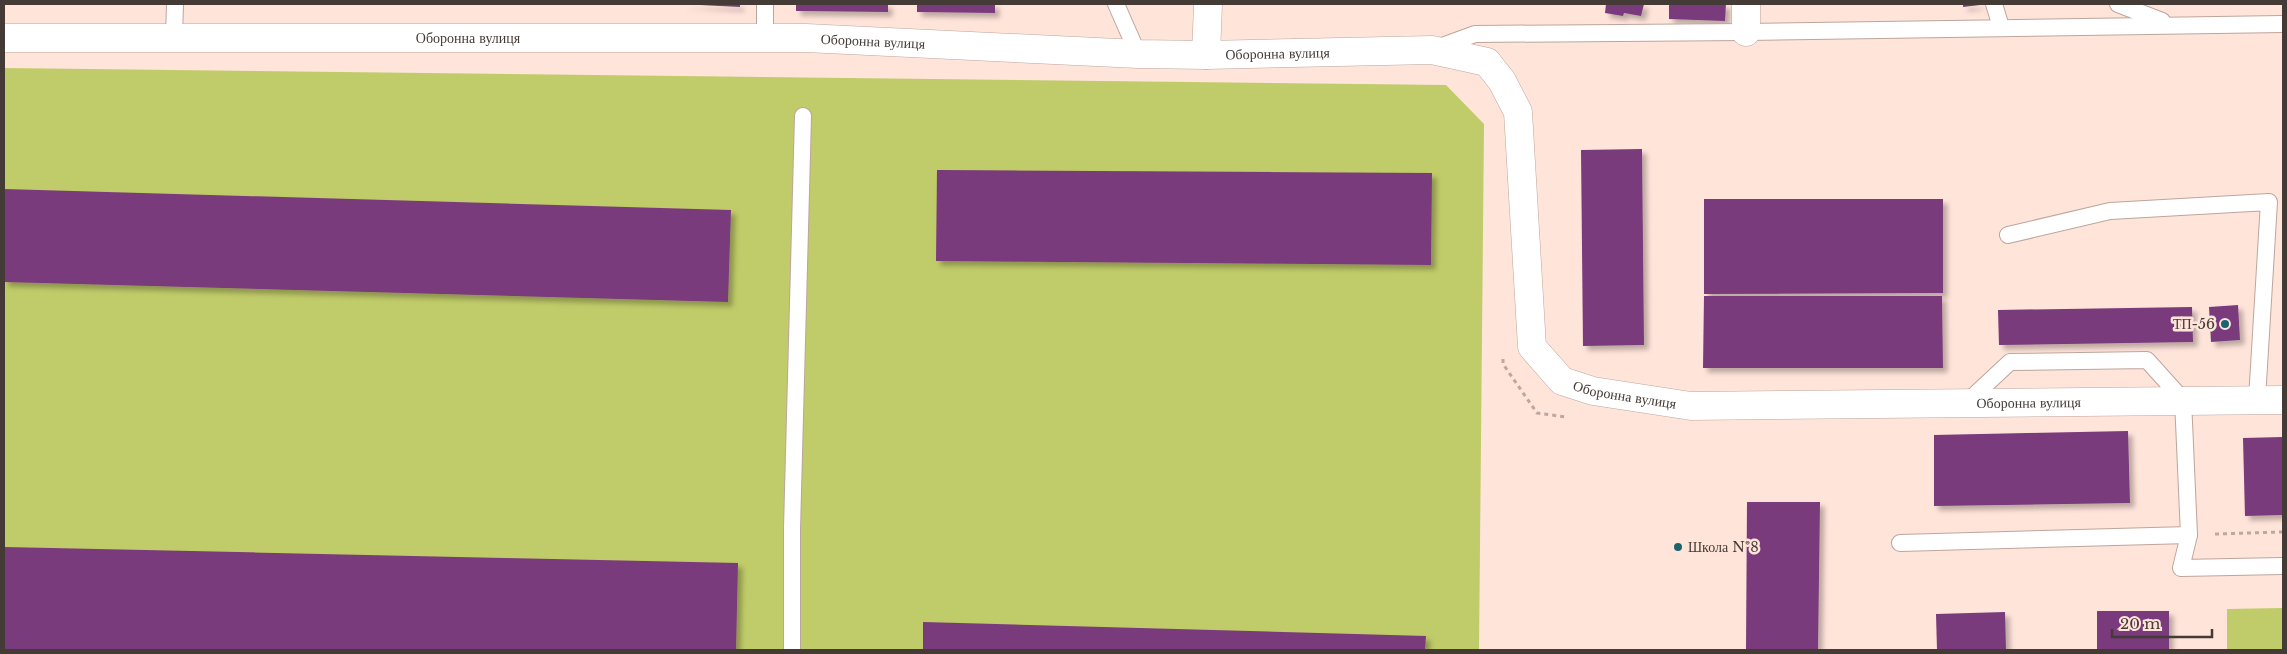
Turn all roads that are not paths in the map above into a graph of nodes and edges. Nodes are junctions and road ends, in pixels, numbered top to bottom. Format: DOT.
graph roads {
  1 [pos="175,4"];
  2 [pos="765,4"];
  3 [pos="1116,4"];
  4 [pos="1208,4"];
  5 [pos="1746,4"];
  6 [pos="1994,4"];
  7 [pos="2118,4"];
  8 [pos="2171,24"];
  9 [pos="2283,24"];
  10 [pos="2001,27"];
  11 [pos="1746,32"];
  12 [pos="174,37"];
  13 [pos="765,37"];
  14 [pos="4,38"];
  15 [pos="1432,50"];
  16 [pos="1138,54"];
  17 [pos="1206,55"];
  18 [pos="803,116"];
  19 [pos="2008,235"];
  20 [pos="2270,399"];
  21 [pos="2183,400"];
  22 [pos="1965,404"];
  23 [pos="2189,535"];
  24 [pos="1900,543"];
  25 [pos="2283,566"];
  26 [pos="792,650"];
  1 -- 12 [label="lane"];
  2 -- 13 [label="lane"];
  3 -- 16 [label="lane"];
  4 -- 17 [label="street"];
  5 -- 11 [label="street"];
  6 -- 10 [label="lane"];
  7 -- 8 [label="lane"];
  8 -- 9 [label="lane"];
  8 -- 10 [label="lane"];
  10 -- 11 [label="lane"];
  11 -- 15 [label="lane"];
  12 -- 13 [label="street, Оборонна вулиця"];
  12 -- 14 [label="street, Оборонна вулиця"];
  13 -- 16 [label="street, Оборонна вулиця"];
  15 -- 17 [label="street, Оборонна вулиця"];
  15 -- 22 [label="street, Оборонна вулиця"];
  16 -- 17 [label="street, Оборонна вулиця"];
  18 -- 26 [label="lane"];
  19 -- 20 [label="lane"];
  20 -- 21 [label="street, Оборонна вулиця"];
  21 -- 22 [label="street, Оборонна вулиця"];
  21 -- 22 [label="lane"];
  21 -- 23 [label="lane"];
  23 -- 24 [label="lane"];
  23 -- 25 [label="lane"];
}
